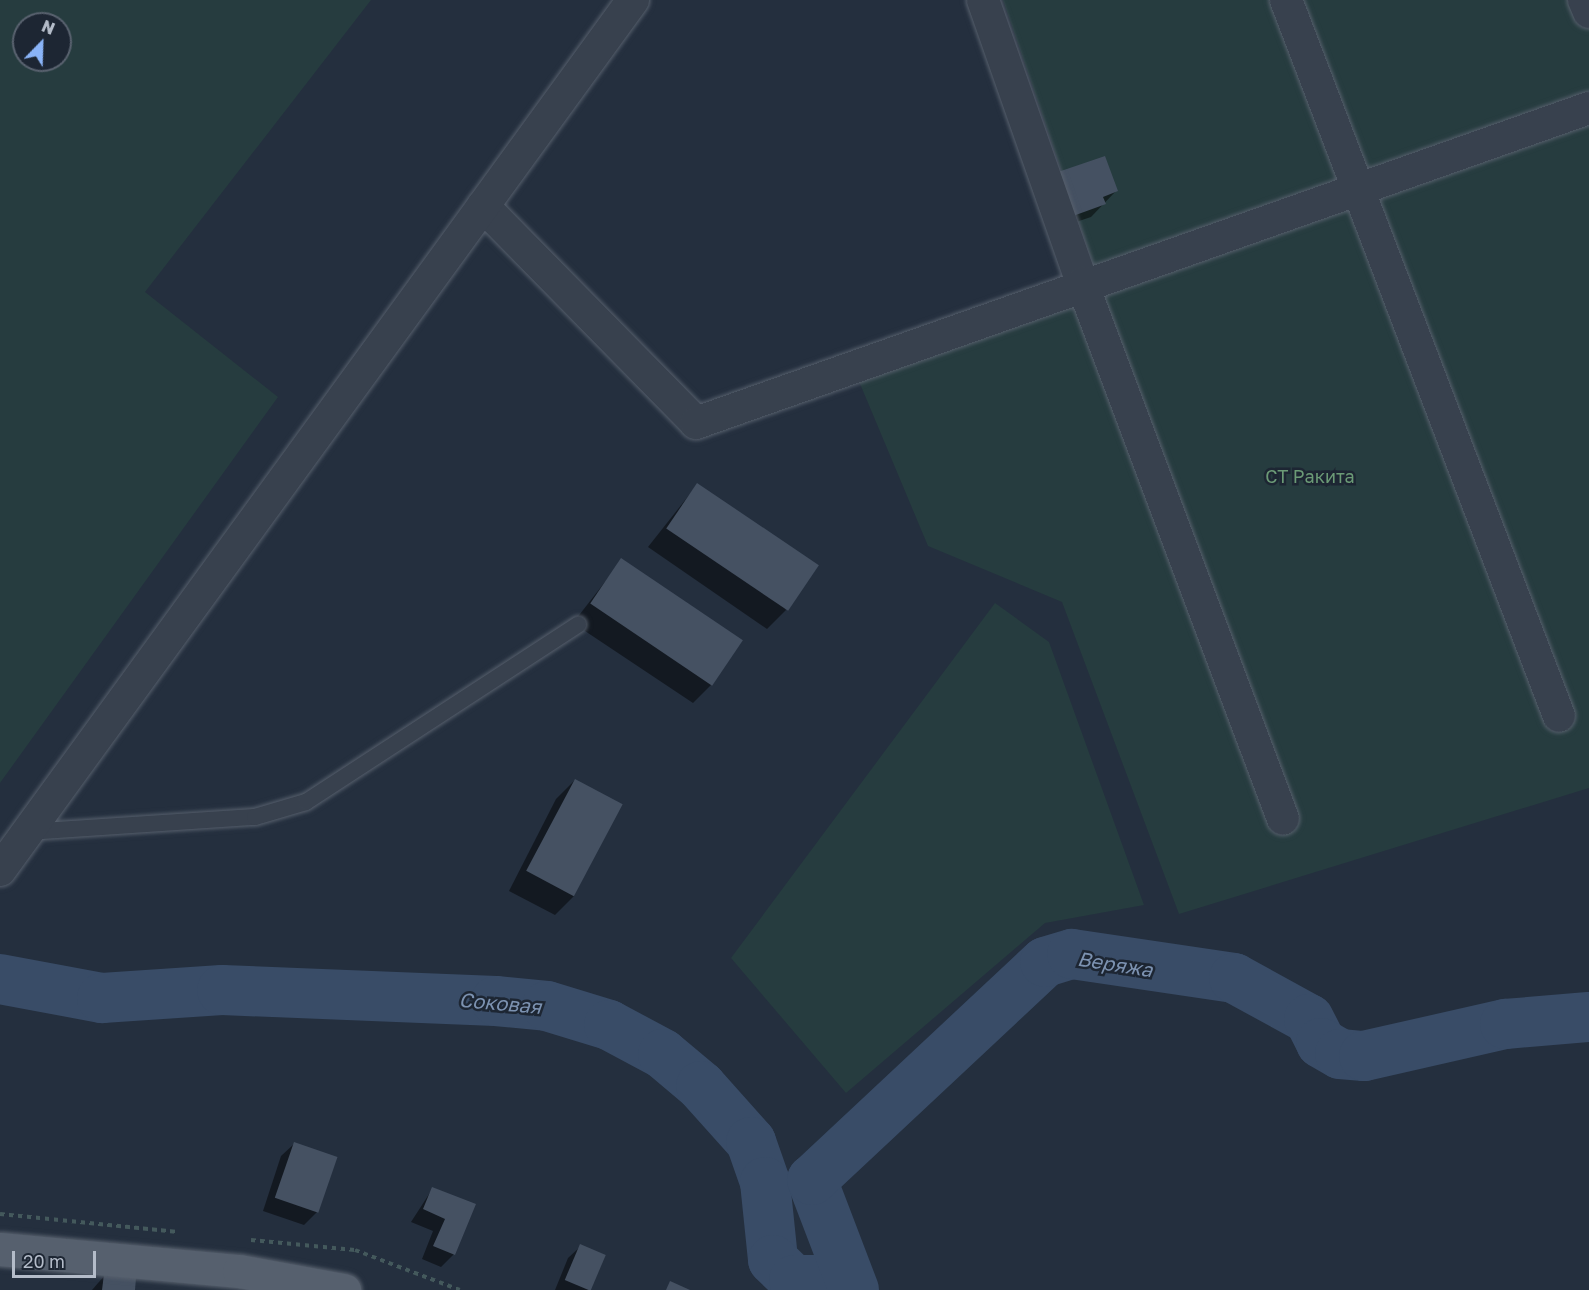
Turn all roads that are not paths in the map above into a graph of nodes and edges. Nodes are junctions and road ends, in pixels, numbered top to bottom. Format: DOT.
graph roads {
  1 [pos="633,0"];
  2 [pos="983,0"];
  3 [pos="1286,0"];
  4 [pos="1584,0"];
  5 [pos="1589,12"];
  6 [pos="1589,108"];
  7 [pos="1354,189"];
  8 [pos="483,206"];
  9 [pos="1082,283"];
  10 [pos="578,625"];
  11 [pos="1558,716"];
  12 [pos="1283,819"];
  13 [pos="27,832"];
  14 [pos="0,869"];
  15 [pos="0,1249"];
  16 [pos="344,1290"];
  1 -- 8 [label="street"];
  2 -- 9 [label="street"];
  3 -- 7 [label="street"];
  4 -- 5 [label="street"];
  6 -- 7 [label="street"];
  7 -- 9 [label="street"];
  7 -- 11 [label="street"];
  8 -- 9 [label="street"];
  8 -- 13 [label="street"];
  9 -- 12 [label="street"];
  10 -- 13 [label="lane"];
  13 -- 14 [label="street"];
  15 -- 16 [label="main road"];
}
